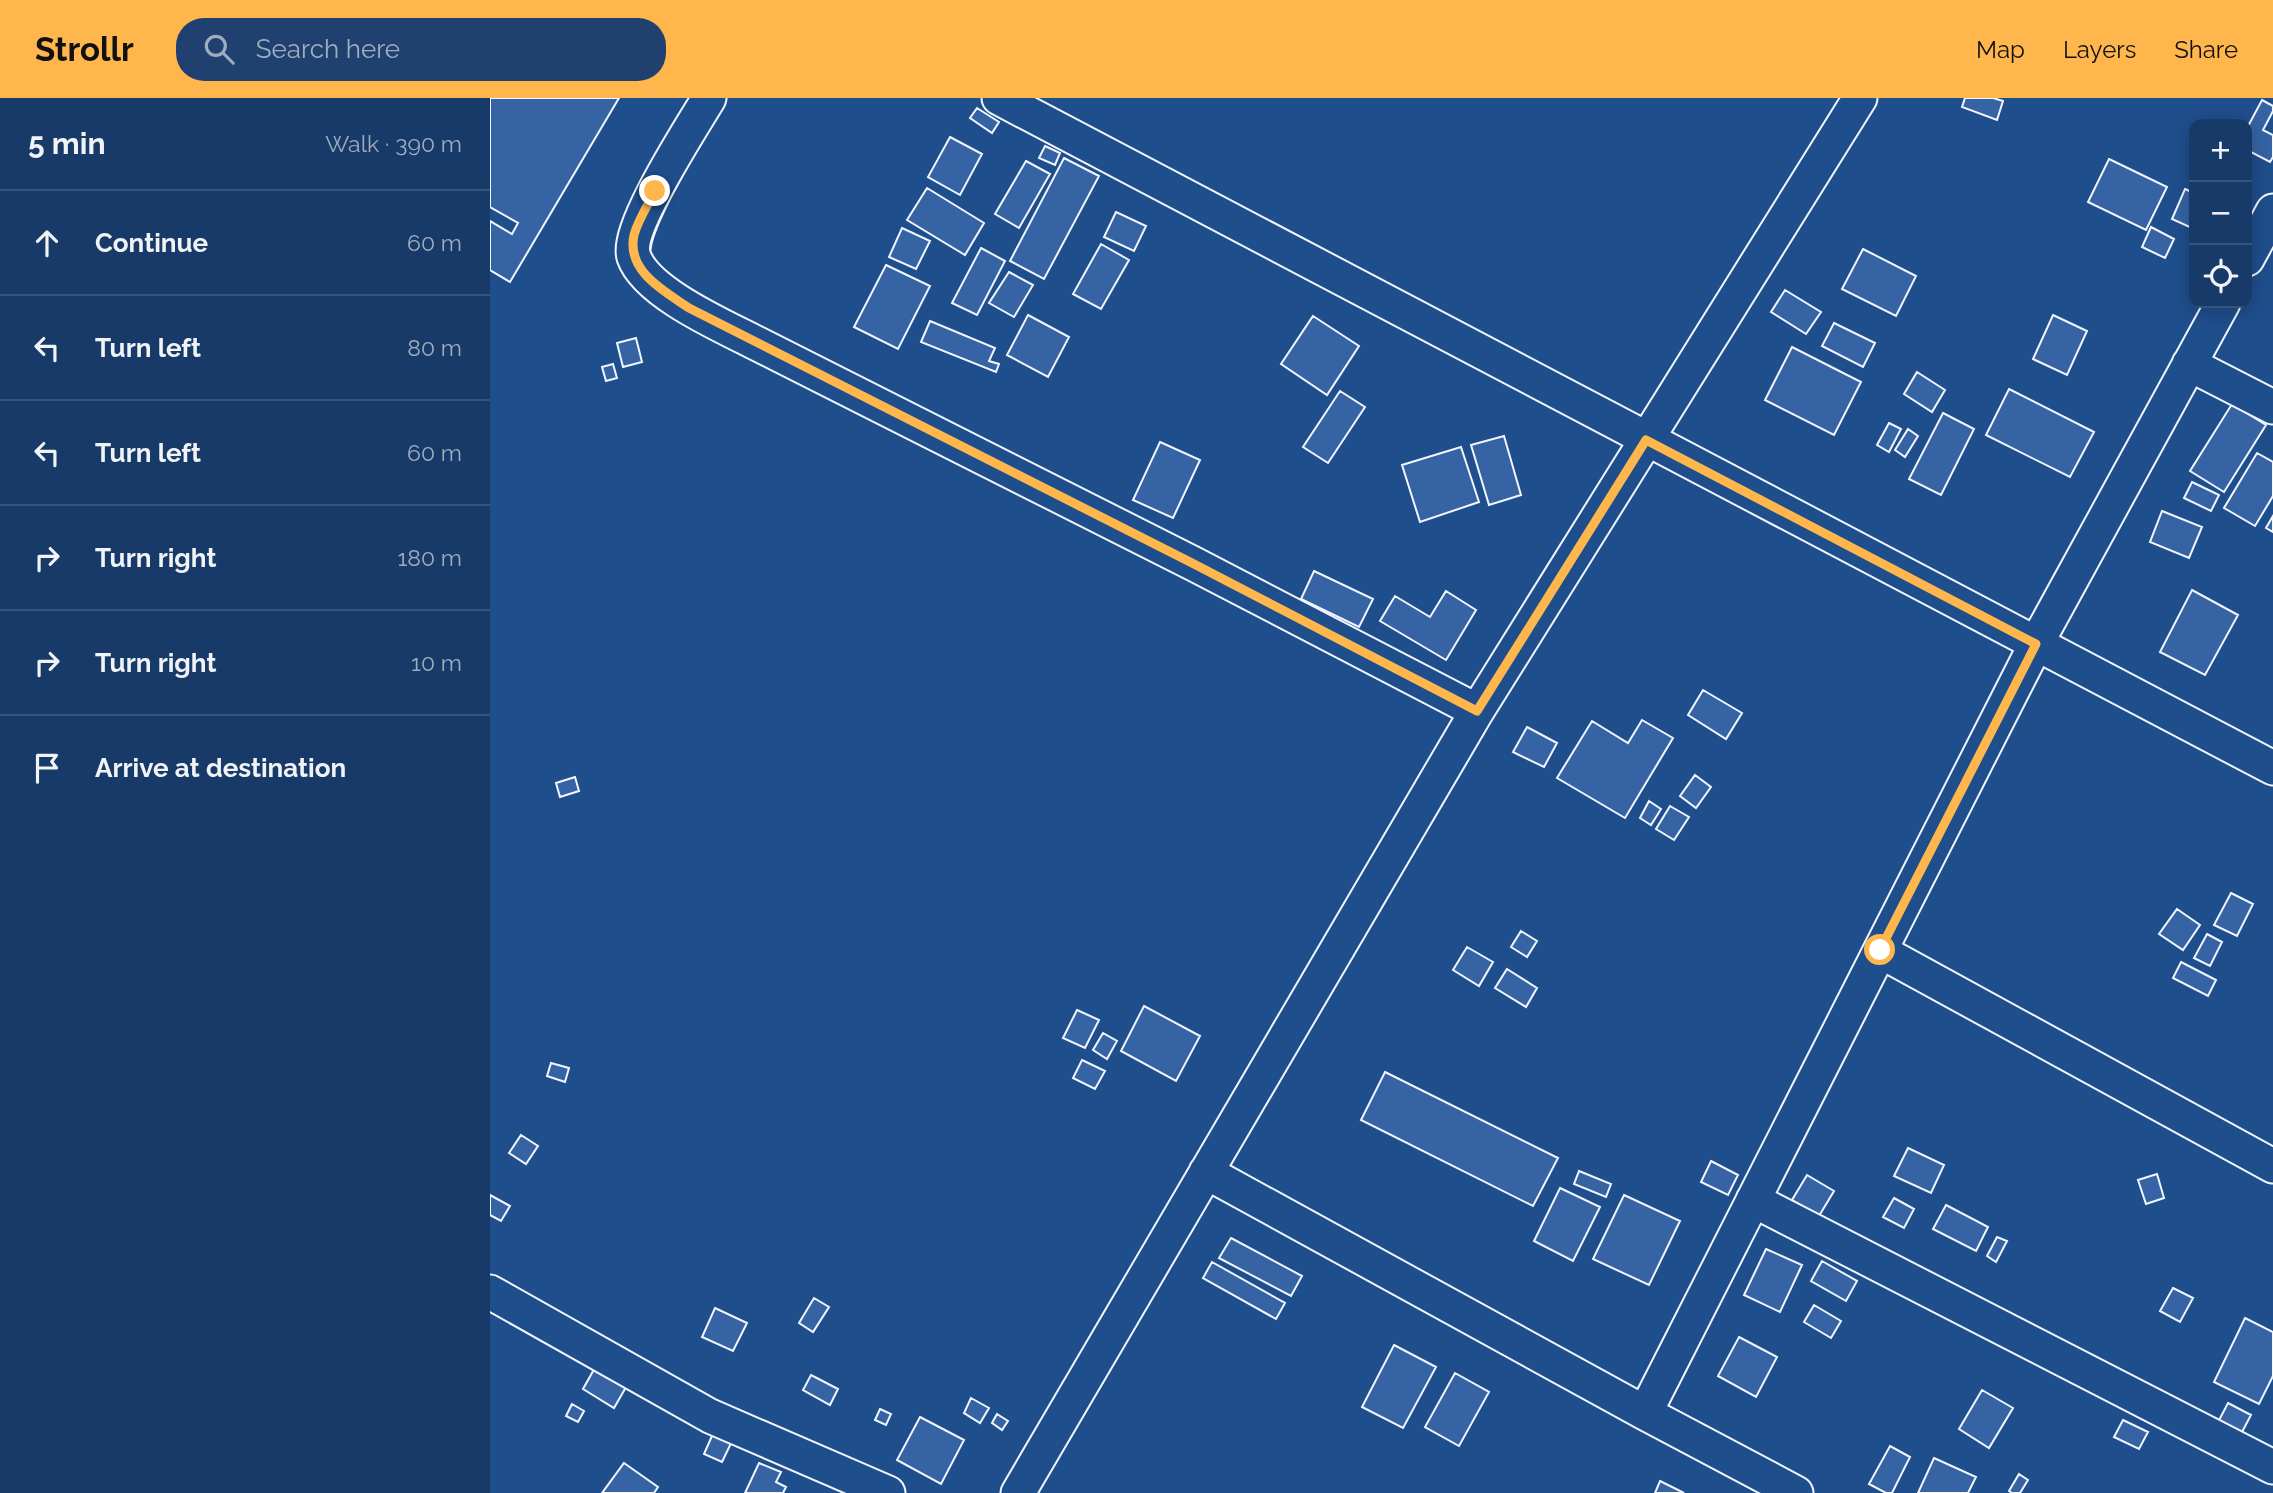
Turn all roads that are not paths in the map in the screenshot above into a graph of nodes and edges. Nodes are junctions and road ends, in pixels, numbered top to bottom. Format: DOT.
graph roads {
  1 [pos="709,98"];
  2 [pos="999,98"];
  3 [pos="1860,98"];
  4 [pos="2273,211"];
  5 [pos="2252,250"];
  6 [pos="2220,308"];
  7 [pos="2189,363"];
  8 [pos="2273,407"];
  9 [pos="1646,440"];
  10 [pos="2036,644"];
  11 [pos="1477,711"];
  12 [pos="2273,768"];
  13 [pos="1880,950"];
  14 [pos="2273,1166"];
  15 [pos="1206,1171"];
  16 [pos="1753,1200"];
  17 [pos="490,1292"];
  18 [pos="1645,1413"];
  19 [pos="2273,1467"];
  20 [pos="888,1493"];
  21 [pos="1018,1493"];
  22 [pos="1796,1493"];
  1 -- 11 [label="street"];
  2 -- 9 [label="street"];
  3 -- 9 [label="street"];
  4 -- 5 [label="street"];
  6 -- 7 [label="street"];
  7 -- 8 [label="street"];
  7 -- 10 [label="street"];
  9 -- 10 [label="street"];
  9 -- 11 [label="street"];
  10 -- 12 [label="street"];
  10 -- 13 [label="street"];
  11 -- 15 [label="street"];
  13 -- 14 [label="street"];
  13 -- 16 [label="street"];
  15 -- 18 [label="street"];
  15 -- 21 [label="street"];
  16 -- 18 [label="street"];
  16 -- 19 [label="street"];
  17 -- 20 [label="street"];
  18 -- 22 [label="street"];
}
